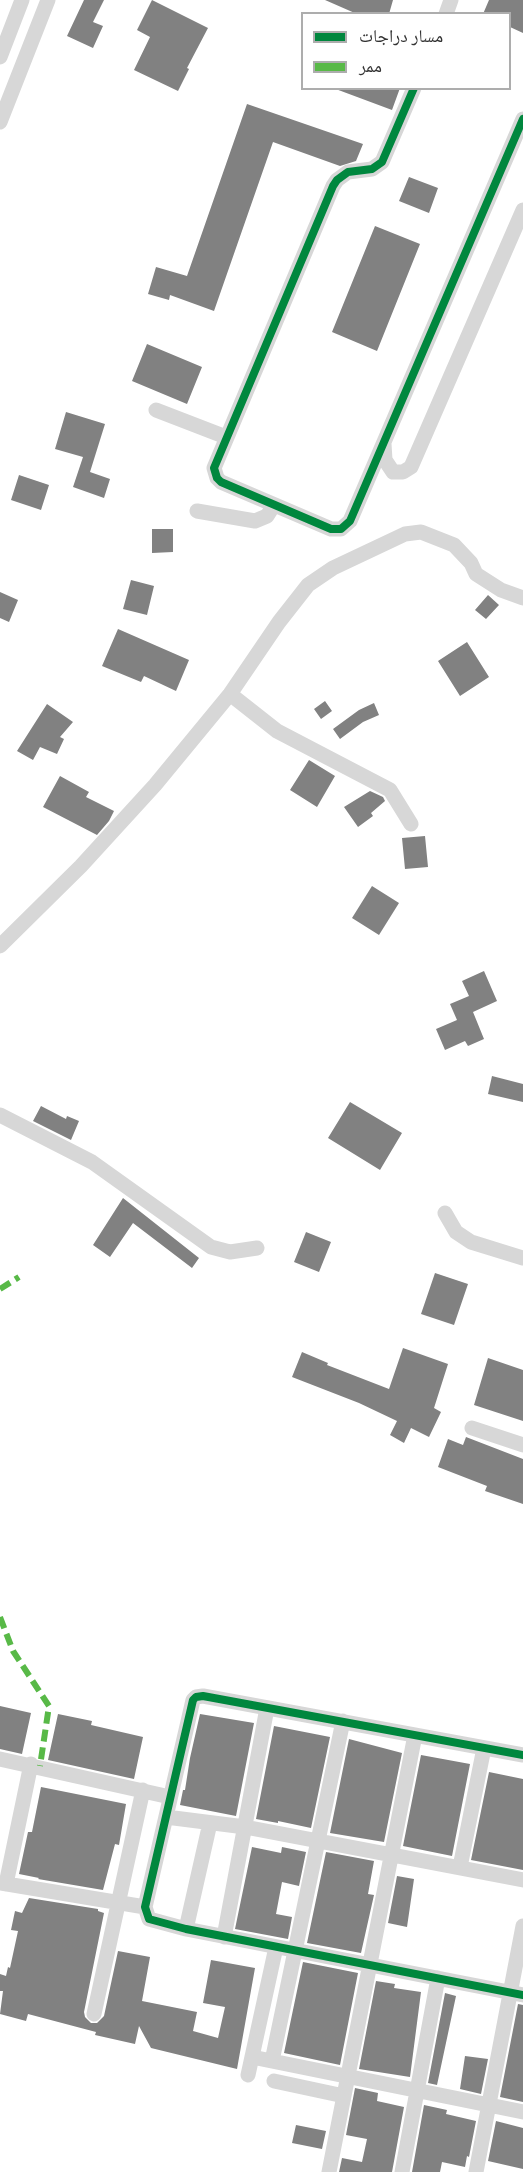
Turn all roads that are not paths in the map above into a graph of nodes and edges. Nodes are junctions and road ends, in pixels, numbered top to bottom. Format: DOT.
graph roads {
  1 [pos="22,0"];
  2 [pos="48,0"];
  3 [pos="0,57"];
  4 [pos="413,90"];
  5 [pos="523,119"];
  6 [pos="0,122"];
  7 [pos="523,210"];
  8 [pos="156,410"];
  9 [pos="226,437"];
  10 [pos="384,444"];
  11 [pos="393,472"];
  12 [pos="368,480"];
  13 [pos="274,505"];
  14 [pos="197,511"];
  15 [pos="523,598"];
  16 [pos="230,694"];
  17 [pos="411,824"];
  18 [pos="0,946"];
  19 [pos="0,1115"];
  20 [pos="445,1213"];
  21 [pos="257,1248"];
  22 [pos="523,1258"];
  23 [pos="472,1428"];
  24 [pos="523,1445"];
  25 [pos="267,1708"];
  26 [pos="343,1722"];
  27 [pos="414,1735"];
  28 [pos="484,1748"];
  29 [pos="523,1755"];
  30 [pos="0,1759"];
  31 [pos="32,1764"];
  32 [pos="143,1790"];
  33 [pos="170,1797"];
  34 [pos="166,1817"];
  35 [pos="210,1823"];
  36 [pos="245,1827"];
  37 [pos="318,1841"];
  38 [pos="391,1855"];
  39 [pos="460,1867"];
  40 [pos="523,1880"];
  41 [pos="3,1884"];
  42 [pos="118,1903"];
  43 [pos="145,1907"];
  44 [pos="523,1926"];
  45 [pos="186,1929"];
  46 [pos="224,1937"];
  47 [pos="276,1947"];
  48 [pos="295,1951"];
  49 [pos="370,1964"];
  50 [pos="438,1978"];
  51 [pos="517,1994"];
  52 [pos="94,2014"];
  53 [pos="252,2057"];
  54 [pos="272,2061"];
  55 [pos="248,2075"];
  56 [pos="348,2076"];
  57 [pos="274,2081"];
  58 [pos="416,2090"];
  59 [pos="344,2096"];
  60 [pos="489,2105"];
  61 [pos="523,2112"];
  62 [pos="329,2172"];
  63 [pos="402,2172"];
  64 [pos="476,2172"];
  1 -- 3 [label="street"];
  2 -- 6 [label="street"];
  4 -- 9 [label="street"];
  5 -- 10 [label="street"];
  7 -- 11 [label="street"];
  8 -- 9 [label="street"];
  9 -- 13 [label="street"];
  10 -- 11 [label="street"];
  10 -- 12 [label="street"];
  11 -- 12 [label="street"];
  12 -- 13 [label="street"];
  13 -- 14 [label="street"];
  15 -- 16 [label="street"];
  16 -- 17 [label="street"];
  16 -- 18 [label="street"];
  19 -- 21 [label="street"];
  20 -- 22 [label="street"];
  23 -- 24 [label="street"];
  25 -- 26 [label="street"];
  25 -- 33 [label="street"];
  25 -- 36 [label="street"];
  26 -- 27 [label="street"];
  26 -- 37 [label="street"];
  27 -- 28 [label="street"];
  27 -- 38 [label="street"];
  28 -- 29 [label="street"];
  28 -- 39 [label="street"];
  30 -- 31 [label="street"];
  31 -- 32 [label="street"];
  31 -- 41 [label="street"];
  32 -- 33 [label="street"];
  32 -- 42 [label="street"];
  33 -- 34 [label="street"];
  34 -- 35 [label="street"];
  34 -- 43 [label="street"];
  35 -- 36 [label="street"];
  35 -- 45 [label="street"];
  36 -- 37 [label="street"];
  36 -- 46 [label="street"];
  37 -- 38 [label="street"];
  37 -- 48 [label="street"];
  38 -- 39 [label="street"];
  38 -- 49 [label="street"];
  39 -- 40 [label="street"];
  41 -- 42 [label="street"];
  42 -- 43 [label="street"];
  42 -- 52 [label="street"];
  43 -- 45 [label="street"];
  44 -- 51 [label="street"];
  45 -- 46 [label="street"];
  46 -- 47 [label="street"];
  47 -- 48 [label="street"];
  47 -- 53 [label="street"];
  48 -- 49 [label="street"];
  48 -- 54 [label="street"];
  49 -- 50 [label="street"];
  49 -- 56 [label="street"];
  50 -- 51 [label="street"];
  50 -- 58 [label="street"];
  51 -- 60 [label="street"];
  53 -- 54 [label="street"];
  53 -- 55 [label="street"];
  54 -- 56 [label="street"];
  56 -- 58 [label="street"];
  56 -- 59 [label="street"];
  57 -- 59 [label="street"];
  58 -- 60 [label="street"];
  58 -- 63 [label="street"];
  59 -- 62 [label="street"];
  60 -- 61 [label="street"];
  60 -- 64 [label="street"];
}
